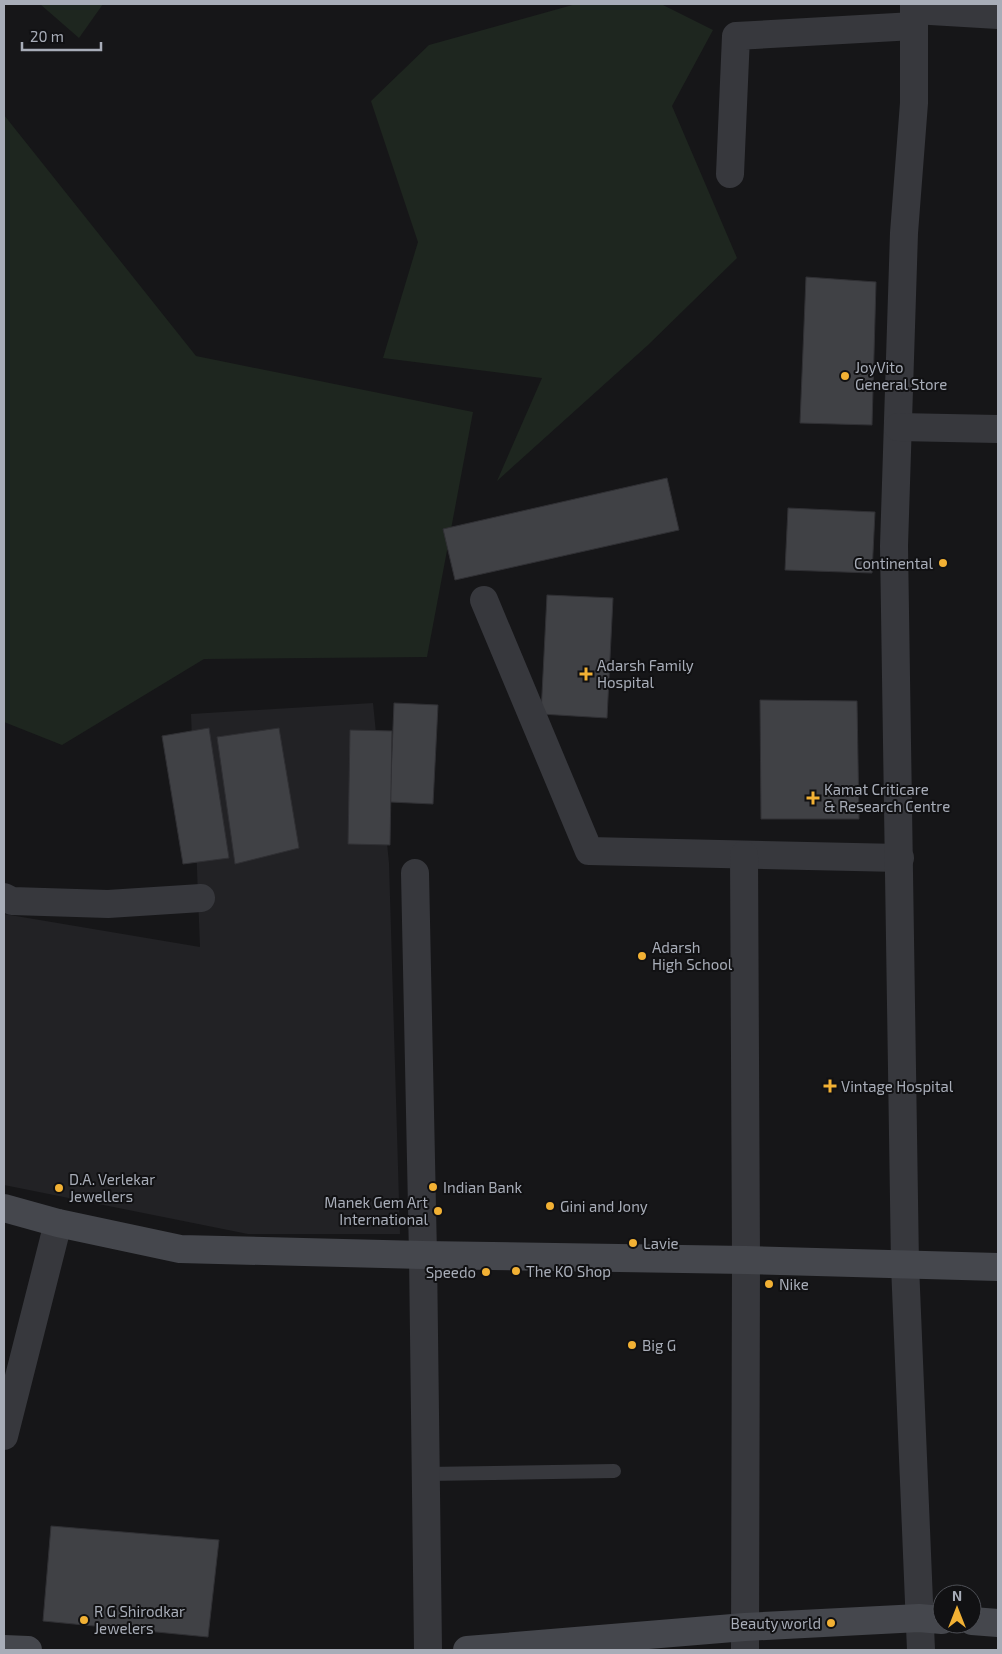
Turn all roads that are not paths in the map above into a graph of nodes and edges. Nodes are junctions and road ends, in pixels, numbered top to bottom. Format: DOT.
graph roads {
  1 [pos="914,13"];
  2 [pos="998,15"];
  3 [pos="730,174"];
  4 [pos="898,427"];
  5 [pos="998,430"];
  6 [pos="484,600"];
  7 [pos="744,855"];
  8 [pos="900,858"];
  9 [pos="415,873"];
  10 [pos="4,897"];
  11 [pos="202,898"];
  12 [pos="4,1208"];
  13 [pos="58,1222"];
  14 [pos="423,1255"];
  15 [pos="746,1260"];
  16 [pos="905,1265"];
  17 [pos="998,1267"];
  18 [pos="4,1436"];
  19 [pos="614,1471"];
  20 [pos="426,1474"];
  21 [pos="931,1619"];
  22 [pos="982,1622"];
  23 [pos="998,1623"];
  24 [pos="745,1639"];
  25 [pos="4,1649"];
  26 [pos="28,1650"];
  27 [pos="428,1650"];
  28 [pos="467,1650"];
  29 [pos="921,1650"];
  1 -- 2 [label="street"];
  1 -- 3 [label="street"];
  1 -- 4 [label="street"];
  4 -- 5 [label="street"];
  4 -- 8 [label="street"];
  6 -- 7 [label="street"];
  7 -- 8 [label="street"];
  7 -- 15 [label="street"];
  8 -- 16 [label="street"];
  9 -- 14 [label="street"];
  10 -- 11 [label="street"];
  12 -- 13 [label="main road"];
  13 -- 14 [label="main road"];
  13 -- 18 [label="street"];
  14 -- 15 [label="main road"];
  14 -- 20 [label="street"];
  15 -- 16 [label="main road"];
  15 -- 24 [label="street"];
  16 -- 17 [label="main road"];
  16 -- 21 [label="street"];
  19 -- 20 [label="lane"];
  20 -- 27 [label="street"];
  21 -- 24 [label="main road"];
  21 -- 29 [label="street"];
  22 -- 23 [label="main road"];
  24 -- 28 [label="main road"];
  25 -- 26 [label="main road"];
}
